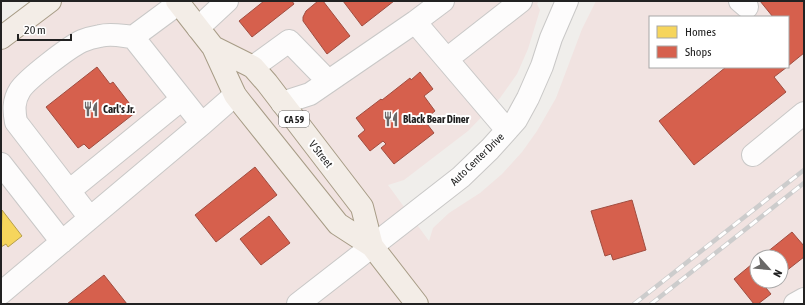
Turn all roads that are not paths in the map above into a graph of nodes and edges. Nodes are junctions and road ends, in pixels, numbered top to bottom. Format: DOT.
graph roads {
  1 [pos="50,1"];
  2 [pos="227,1"];
  3 [pos="443,1"];
  4 [pos="521,1"];
  5 [pos="178,2"];
  6 [pos="564,2"];
  7 [pos="415,22"];
  8 [pos="198,28"];
  9 [pos="133,37"];
  10 [pos="1,38"];
  11 [pos="213,47"];
  12 [pos="447,59"];
  13 [pos="253,67"];
  14 [pos="328,81"];
  15 [pos="235,95"];
  16 [pos="182,99"];
  17 [pos="282,103"];
  18 [pos="804,113"];
  19 [pos="202,124"];
  20 [pos="507,130"];
  21 [pos="753,155"];
  22 [pos="1,164"];
  23 [pos="69,191"];
  24 [pos="90,218"];
  25 [pos="62,242"];
  26 [pos="372,246"];
  27 [pos="1,293"];
  28 [pos="804,299"];
  29 [pos="298,304"];
  30 [pos="417,304"];
  31 [pos="795,304"];
  1 -- 10 [label="main road"];
  2 -- 8 [label="street"];
  3 -- 7 [label="street"];
  4 -- 12 [label="street"];
  5 -- 8 [label="main road, V Street / CA 59"];
  5 -- 9 [label="street"];
  6 -- 20 [label="street, Auto Center Drive"];
  7 -- 12 [label="street"];
  7 -- 14 [label="street"];
  8 -- 11 [label="main road, V Street / CA 59"];
  9 -- 16 [label="street"];
  9 -- 23 [label="street"];
  11 -- 13 [label="main road, V Street / CA 59"];
  11 -- 15 [label="main road, V Street / CA 59"];
  12 -- 20 [label="street"];
  13 -- 14 [label="street"];
  13 -- 17 [label="main road, V Street / CA 59"];
  14 -- 17 [label="street"];
  15 -- 19 [label="street"];
  15 -- 26 [label="main road, V Street / CA 59"];
  16 -- 19 [label="street"];
  16 -- 23 [label="street"];
  17 -- 26 [label="main road, V Street / CA 59"];
  18 -- 21 [label="street"];
  19 -- 24 [label="street"];
  20 -- 26 [label="street, Auto Center Drive"];
  22 -- 25 [label="street"];
  23 -- 24 [label="street"];
  24 -- 25 [label="street"];
  25 -- 27 [label="street"];
  26 -- 29 [label="street, Auto Center Drive"];
  26 -- 30 [label="main road, V Street / CA 59"];
  28 -- 31 [label="street"];
}
